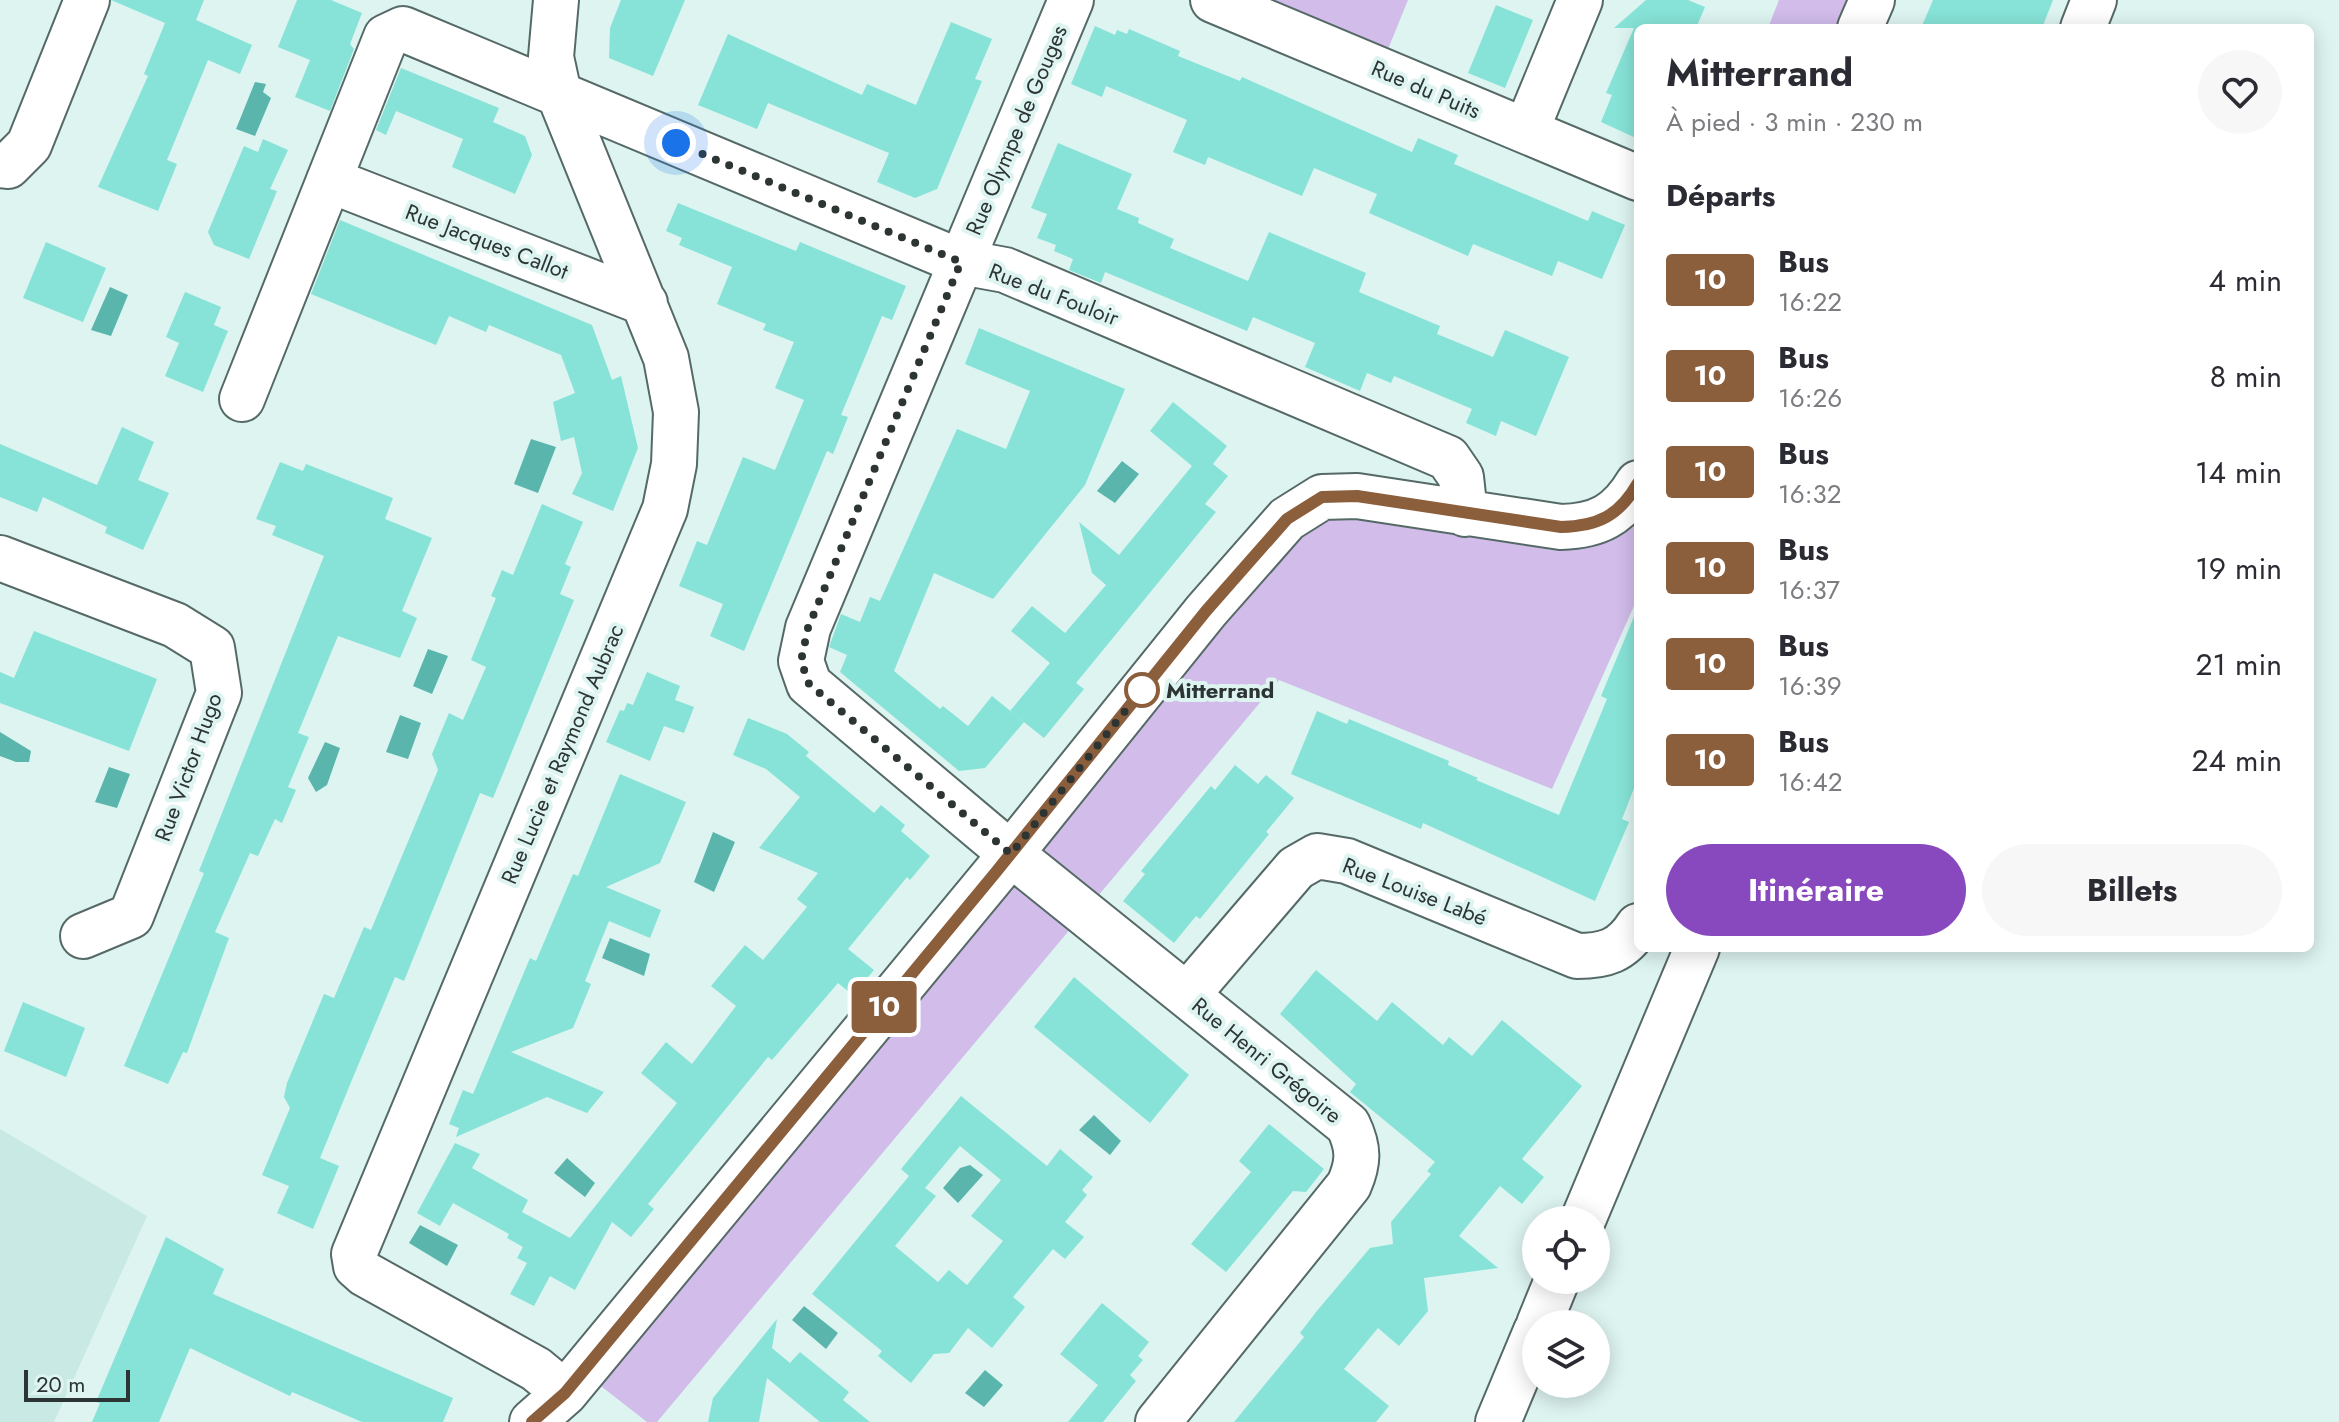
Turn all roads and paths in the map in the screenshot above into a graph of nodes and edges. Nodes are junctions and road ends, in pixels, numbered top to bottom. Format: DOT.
graph roads {
  1 [pos="87,0"];
  2 [pos="556,0"];
  3 [pos="1071,0"];
  4 [pos="1213,0"];
  5 [pos="1580,0"];
  6 [pos="1872,0"];
  7 [pos="2094,0"];
  8 [pos="1862,24"];
  9 [pos="2085,24"];
  10 [pos="559,94"];
  11 [pos="1526,131"];
  12 [pos="0,165"];
  13 [pos="1634,176"];
  14 [pos="329,180"];
  15 [pos="961,262"];
  16 [pos="645,303"];
  17 [pos="242,399"];
  18 [pos="1634,490"];
  19 [pos="1465,514"];
  20 [pos="0,558"];
  21 [pos="1011,854"];
  22 [pos="1634,933"];
  23 [pos="83,936"];
  24 [pos="1695,952"];
  25 [pos="1187,995"];
  26 [pos="1589,1206"];
  27 [pos="1522,1365"];
  28 [pos="565,1393"];
  29 [pos="532,1422"];
  30 [pos="1158,1422"];
  31 [pos="1498,1422"];
  1 -- 12 [label="street"];
  2 -- 10 [label="street, Rue Lucie et Raymond Aubrac"];
  3 -- 15 [label="street, Rue Olympe de Gouges"];
  4 -- 11 [label="street, Rue du Puits"];
  5 -- 11 [label="street"];
  6 -- 8 [label="street"];
  7 -- 9 [label="street"];
  10 -- 14 [label="street"];
  10 -- 15 [label="street, Rue du Fouloir"];
  10 -- 16 [label="street, Rue Lucie et Raymond Aubrac"];
  11 -- 13 [label="street, Rue du Puits"];
  14 -- 16 [label="street, Rue Jacques Callot"];
  14 -- 17 [label="street"];
  15 -- 19 [label="street, Rue du Fouloir"];
  15 -- 21 [label="street, Rue Olympe de Gouges"];
  16 -- 28 [label="street, Rue Lucie et Raymond Aubrac"];
  18 -- 19 [label="street"];
  19 -- 21 [label="street"];
  20 -- 23 [label="street, Rue Victor Hugo"];
  21 -- 25 [label="street, Rue Henri Grégoire"];
  21 -- 28 [label="street"];
  22 -- 25 [label="street, Rue Louise Labé"];
  24 -- 26 [label="street"];
  25 -- 30 [label="street, Rue Henri Grégoire"];
  27 -- 31 [label="street"];
  28 -- 29 [label="street"];
}
